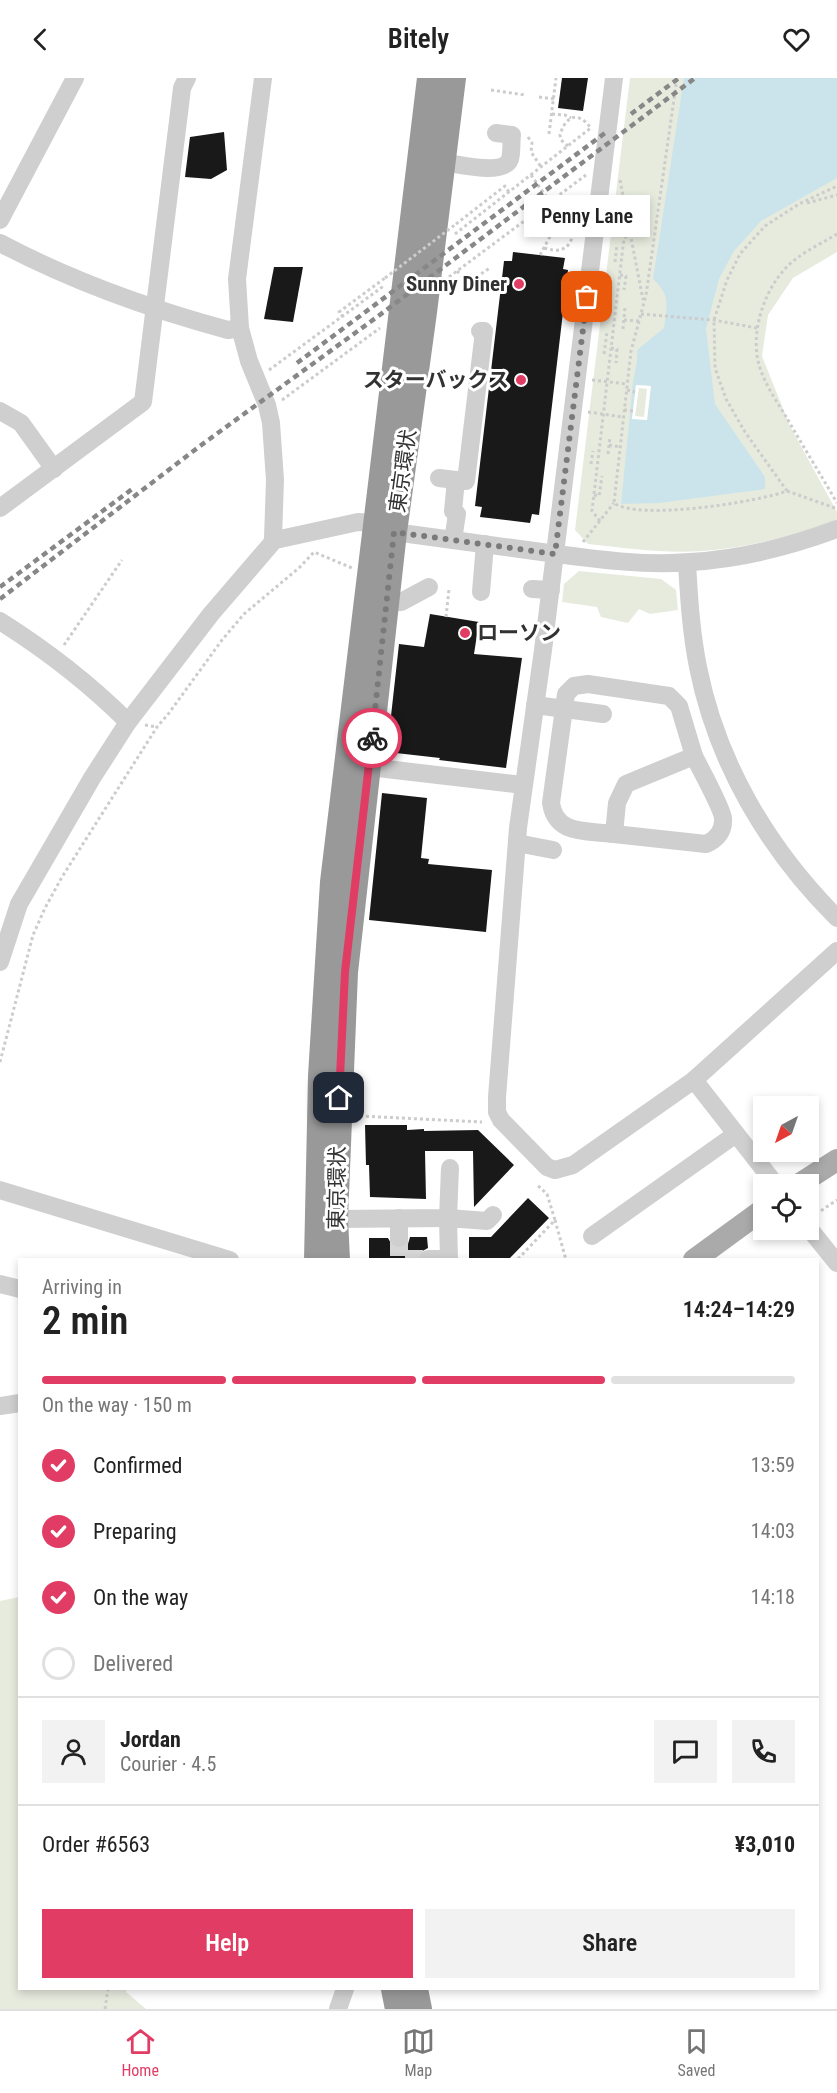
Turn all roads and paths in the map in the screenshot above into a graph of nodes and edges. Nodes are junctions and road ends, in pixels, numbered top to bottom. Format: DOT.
graph roads {
  1 [pos="75,78"];
  2 [pos="187,78"];
  3 [pos="263,78"];
  4 [pos="430,78"];
  5 [pos="453,78"];
  6 [pos="556,78"];
  7 [pos="614,78"];
  8 [pos="676,78"];
  9 [pos="491,90"];
  10 [pos="525,95"];
  11 [pos="539,97"];
  12 [pos="554,99"];
  13 [pos="552,114"];
  14 [pos="571,118"];
  15 [pos="599,126"];
  16 [pos="591,128"];
  17 [pos="496,133"];
  18 [pos="549,134"];
  19 [pos="528,137"];
  20 [pos="568,146"];
  21 [pos="442,162"];
  22 [pos="542,167"];
  23 [pos="531,175"];
  24 [pos="593,175"];
  25 [pos="620,177"];
  26 [pos="837,186"];
  27 [pos="509,192"];
  28 [pos="837,195"];
  29 [pos="550,201"];
  30 [pos="799,204"];
  31 [pos="557,212"];
  32 [pos="577,213"];
  33 [pos="584,214"];
  34 [pos="0,220"];
  35 [pos="630,234"];
  36 [pos="837,234"];
  37 [pos="451,237"];
  38 [pos="0,243"];
  39 [pos="617,244"];
  40 [pos="544,248"];
  41 [pos="540,255"];
  42 [pos="616,256"];
  43 [pos="621,257"];
  44 [pos="615,262"];
  45 [pos="491,267"];
  46 [pos="457,271"];
  47 [pos="620,275"];
  48 [pos="446,279"];
  49 [pos="386,285"];
  50 [pos="624,290"];
  51 [pos="644,302"];
  52 [pos="625,307"];
  53 [pos="154,308"];
  54 [pos="641,314"];
  55 [pos="342,317"];
  56 [pos="624,320"];
  57 [pos="712,320"];
  58 [pos="639,321"];
  59 [pos="380,327"];
  60 [pos="240,328"];
  61 [pos="757,328"];
  62 [pos="622,329"];
  63 [pos="480,331"];
  64 [pos="613,336"];
  65 [pos="611,348"];
  66 [pos="604,354"];
  67 [pos="616,363"];
  68 [pos="587,379"];
  69 [pos="256,380"];
  70 [pos="608,382"];
  71 [pos="627,384"];
  72 [pos="627,390"];
  73 [pos="635,392"];
  74 [pos="268,410"];
  75 [pos="624,410"];
  76 [pos="0,411"];
  77 [pos="633,411"];
  78 [pos="583,412"];
  79 [pos="604,414"];
  80 [pos="624,417"];
  81 [pos="610,437"];
  82 [pos="609,445"];
  83 [pos="620,447"];
  84 [pos="593,451"];
  85 [pos="608,454"];
  86 [pos="598,462"];
  87 [pos="54,469"];
  88 [pos="602,476"];
  89 [pos="787,491"];
  90 [pos="594,495"];
  91 [pos="614,503"];
  92 [pos="837,503"];
  93 [pos="0,508"];
  94 [pos="836,508"];
  95 [pos="600,521"];
  96 [pos="385,527"];
  97 [pos="837,529"];
  98 [pos="273,538"];
  99 [pos="453,540"];
  100 [pos="485,544"];
  101 [pos="578,548"];
  102 [pos="555,554"];
  103 [pos="122,560"];
  104 [pos="687,563"];
  105 [pos="370,576"];
  106 [pos="429,587"];
  107 [pos="449,589"];
  108 [pos="532,589"];
  109 [pos="551,590"];
  110 [pos="481,592"];
  111 [pos="387,601"];
  112 [pos="446,617"];
  113 [pos="0,621"];
  114 [pos="55,659"];
  115 [pos="535,705"];
  116 [pos="563,709"];
  117 [pos="603,714"];
  118 [pos="128,722"];
  119 [pos="694,756"];
  120 [pos="369,767"];
  121 [pos="523,785"];
  122 [pos="512,833"];
  123 [pos="614,834"];
  124 [pos="554,850"];
  125 [pos="837,918"];
  126 [pos="837,951"];
  127 [pos="0,962"];
  128 [pos="0,1062"];
  129 [pos="694,1080"];
  130 [pos="350,1115"];
  131 [pos="487,1122"];
  132 [pos="736,1134"];
  133 [pos="837,1160"];
  134 [pos="450,1168"];
  135 [pos="837,1172"];
  136 [pos="537,1174"];
  137 [pos="767,1174"];
  138 [pos="815,1174"];
  139 [pos="819,1180"];
  140 [pos="0,1190"];
  141 [pos="493,1215"];
  142 [pos="753,1217"];
  143 [pos="399,1218"];
  144 [pos="448,1218"];
  145 [pos="335,1219"];
  146 [pos="555,1220"];
  147 [pos="592,1236"];
  148 [pos="399,1238"];
  149 [pos="818,1240"];
  150 [pos="167,1242"];
  151 [pos="514,1255"];
  152 [pos="168,1258"];
  153 [pos="223,1258"];
  154 [pos="317,1258"];
  155 [pos="337,1258"];
  156 [pos="449,1258"];
  157 [pos="517,1258"];
  158 [pos="519,1258"];
  159 [pos="565,1258"];
  160 [pos="697,1258"];
  161 [pos="837,1263"];
  162 [pos="0,1284"];
  163 [pos="18,1288"];
  164 [pos="18,1403"];
  165 [pos="0,1406"];
  166 [pos="108,1990"];
  167 [pos="345,1990"];
  168 [pos="394,1990"];
  169 [pos="415,1990"];
  170 [pos="105,2009"];
  171 [pos="338,2009"];
  172 [pos="398,2009"];
  173 [pos="419,2009"];
  1 -- 34 [label="street"];
  2 -- 53 [label="street"];
  3 -- 60 [label="street"];
  4 -- 96 [label="highway, 東京環状"];
  5 -- 21 [label="highway, 東京環状"];
  6 -- 12 [label="path"];
  7 -- 102 [label="street"];
  8 -- 51 [label="path"];
  9 -- 10 [label="path"];
  11 -- 12 [label="path"];
  12 -- 13 [label="path"];
  13 -- 14 [label="path"];
  13 -- 18 [label="path"];
  14 -- 16 [label="path"];
  14 -- 20 [label="path"];
  15 -- 16 [label="path"];
  16 -- 20 [label="path"];
  17 -- 21 [label="street"];
  19 -- 22 [label="path"];
  20 -- 22 [label="path"];
  21 -- 96 [label="highway, 東京環状"];
  22 -- 23 [label="path"];
  23 -- 27 [label="path"];
  23 -- 29 [label="path"];
  24 -- 29 [label="path"];
  25 -- 35 [label="path"];
  26 -- 30 [label="path"];
  27 -- 37 [label="path"];
  27 -- 55 [label="path, bridge"];
  28 -- 30 [label="path"];
  29 -- 31 [label="path"];
  29 -- 46 [label="path"];
  30 -- 57 [label="path"];
  31 -- 32 [label="path"];
  31 -- 40 [label="path"];
  32 -- 33 [label="path"];
  32 -- 40 [label="path"];
  35 -- 43 [label="path"];
  35 -- 51 [label="path"];
  36 -- 61 [label="path"];
  38 -- 53 [label="street"];
  39 -- 42 [label="path"];
  40 -- 41 [label="path"];
  42 -- 43 [label="path"];
  42 -- 44 [label="path"];
  43 -- 47 [label="path"];
  45 -- 46 [label="path"];
  46 -- 48 [label="path"];
  47 -- 50 [label="path"];
  47 -- 64 [label="path"];
  49 -- 55 [label="path"];
  51 -- 54 [label="path"];
  52 -- 56 [label="path"];
  53 -- 60 [label="street"];
  53 -- 87 [label="street"];
  54 -- 57 [label="path"];
  54 -- 58 [label="path"];
  55 -- 69 [label="path"];
  56 -- 58 [label="path"];
  56 -- 62 [label="path"];
  57 -- 61 [label="path"];
  57 -- 89 [label="path"];
  58 -- 71 [label="path"];
  59 -- 74 [label="path"];
  60 -- 69 [label="street"];
  61 -- 92 [label="path"];
  63 -- 99 [label="street"];
  64 -- 65 [label="path"];
  64 -- 66 [label="path"];
  65 -- 67 [label="path"];
  65 -- 70 [label="path"];
  68 -- 70 [label="path"];
  69 -- 74 [label="street"];
  70 -- 71 [label="path"];
  70 -- 79 [label="path"];
  71 -- 72 [label="path"];
  72 -- 73 [label="path"];
  72 -- 75 [label="path"];
  74 -- 98 [label="street"];
  75 -- 77 [label="path"];
  75 -- 80 [label="path"];
  76 -- 87 [label="street"];
  78 -- 79 [label="path"];
  79 -- 80 [label="path"];
  79 -- 86 [label="path"];
  80 -- 83 [label="path"];
  81 -- 82 [label="path"];
  82 -- 83 [label="path"];
  82 -- 85 [label="path"];
  83 -- 91 [label="path"];
  84 -- 86 [label="path"];
  86 -- 90 [label="path"];
  87 -- 93 [label="street"];
  88 -- 90 [label="path"];
  89 -- 91 [label="path"];
  89 -- 94 [label="path"];
  90 -- 95 [label="path"];
  91 -- 95 [label="path"];
  95 -- 101 [label="path"];
  96 -- 98 [label="street"];
  96 -- 99 [label="street"];
  96 -- 105 [label="highway, 東京環状"];
  96 -- 111 [label="highway, 東京環状"];
  97 -- 104 [label="street"];
  98 -- 118 [label="street"];
  99 -- 100 [label="street"];
  100 -- 102 [label="street"];
  100 -- 110 [label="street"];
  102 -- 104 [label="street"];
  102 -- 109 [label="street"];
  103 -- 114 [label="path"];
  104 -- 125 [label="street"];
  105 -- 128 [label="path"];
  105 -- 154 [label="highway, 東京環状"];
  106 -- 111 [label="street"];
  107 -- 112 [label="path"];
  108 -- 109 [label="street"];
  109 -- 115 [label="street"];
  111 -- 120 [label="highway, 東京環状"];
  113 -- 114 [label="street"];
  114 -- 118 [label="street"];
  115 -- 116 [label="street"];
  115 -- 121 [label="street"];
  116 -- 117 [label="street"];
  116 -- 119 [label="street"];
  116 -- 123 [label="street"];
  118 -- 127 [label="street"];
  119 -- 123 [label="street"];
  119 -- 123 [label="street"];
  120 -- 121 [label="street"];
  120 -- 145 [label="highway, 東京環状"];
  121 -- 122 [label="street"];
  122 -- 124 [label="street"];
  122 -- 136 [label="street"];
  126 -- 129 [label="street"];
  129 -- 132 [label="street"];
  129 -- 136 [label="street"];
  130 -- 131 [label="path"];
  132 -- 137 [label="street"];
  132 -- 147 [label="street"];
  133 -- 138 [label="main road"];
  134 -- 144 [label="street"];
  135 -- 139 [label="main road"];
  136 -- 146 [label="path"];
  140 -- 150 [label="street"];
  141 -- 144 [label="street"];
  142 -- 160 [label="main road"];
  143 -- 144 [label="street"];
  143 -- 145 [label="street"];
  143 -- 148 [label="street"];
  144 -- 156 [label="street"];
  145 -- 155 [label="highway, 東京環状"];
  146 -- 158 [label="path"];
  146 -- 159 [label="path"];
  149 -- 161 [label="street"];
  150 -- 152 [label="street"];
  150 -- 153 [label="street"];
  151 -- 157 [label="path"];
  162 -- 163 [label="street"];
  164 -- 165 [label="street"];
  166 -- 170 [label="path"];
  167 -- 171 [label="street"];
  168 -- 172 [label="highway"];
  169 -- 173 [label="highway"];
}
